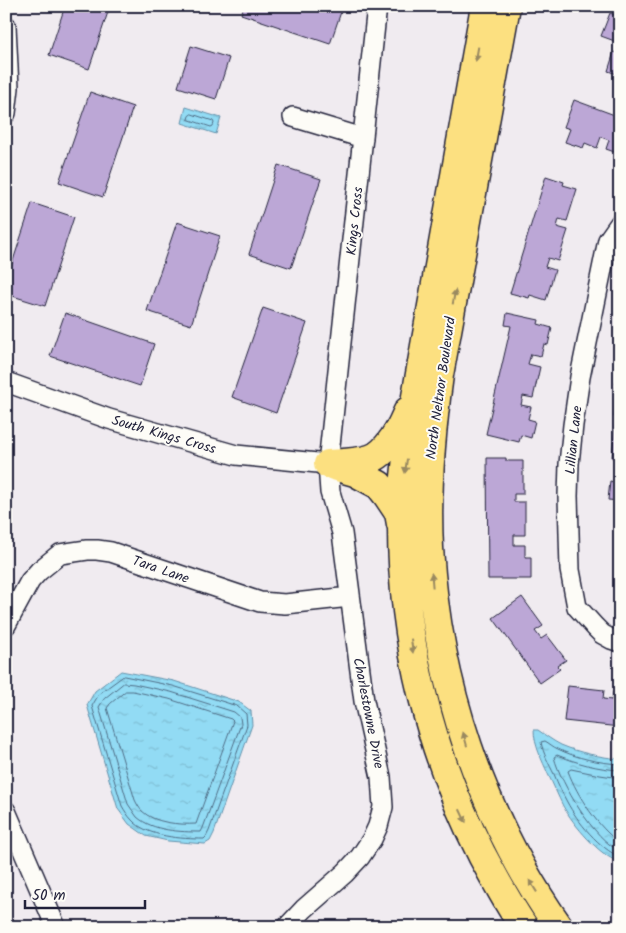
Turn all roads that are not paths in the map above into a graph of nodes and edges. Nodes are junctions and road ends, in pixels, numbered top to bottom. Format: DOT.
graph roads {
  1 [pos="377,6"];
  2 [pos="485,6"];
  3 [pos="506,6"];
  4 [pos="6,26"];
  5 [pos="6,113"];
  6 [pos="292,117"];
  7 [pos="363,138"];
  8 [pos="620,223"];
  9 [pos="6,382"];
  10 [pos="418,384"];
  11 [pos="328,464"];
  12 [pos="402,526"];
  13 [pos="350,596"];
  14 [pos="6,625"];
  15 [pos="620,642"];
  16 [pos="6,811"];
  17 [pos="56,927"];
  18 [pos="287,927"];
  19 [pos="524,927"];
  20 [pos="559,927"];
  1 -- 7 [label="street, Kings Cross"];
  2 -- 10 [label="main road, North Neltnor Boulevard, one-way"];
  20 -- 3 [label="main road, North Neltnor Boulevard, one-way"];
  4 -- 5 [label="street"];
  6 -- 7 [label="street"];
  7 -- 11 [label="street, Kings Cross"];
  8 -- 15 [label="street, Lillian Lane"];
  9 -- 11 [label="street, South Kings Cross"];
  10 -- 11 [label="main road"];
  10 -- 12 [label="main road, North Neltnor Boulevard, one-way"];
  11 -- 12 [label="main road"];
  11 -- 13 [label="street, Charlestowne Drive"];
  12 -- 19 [label="main road, North Neltnor Boulevard, one-way"];
  13 -- 14 [label="street, Tara Lane"];
  13 -- 18 [label="street, Charlestowne Drive"];
  16 -- 17 [label="street"];
}
